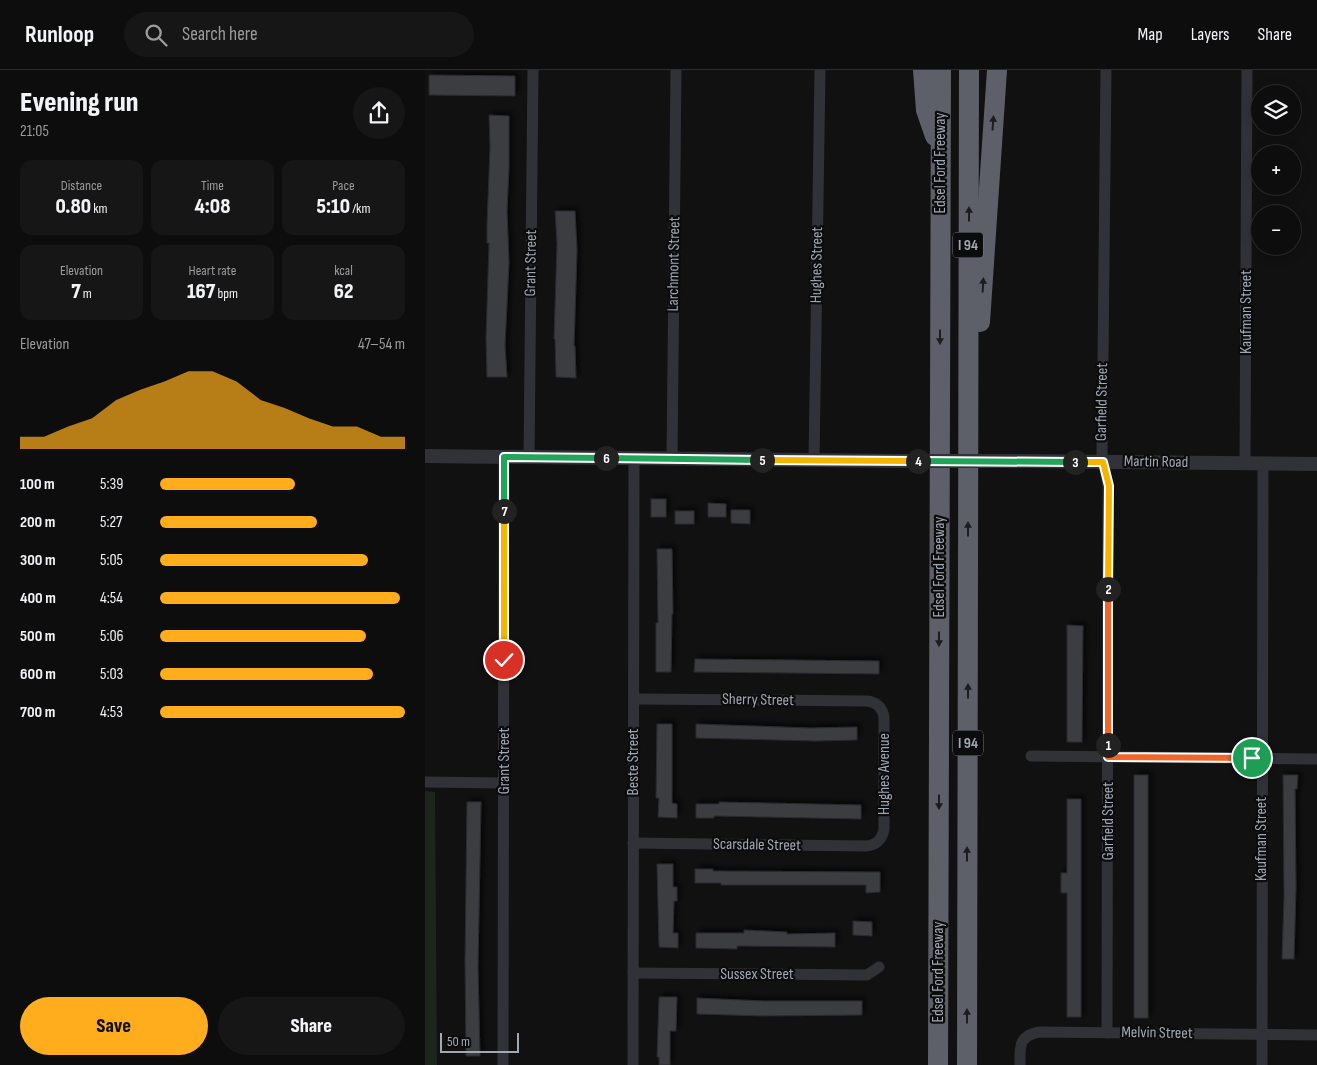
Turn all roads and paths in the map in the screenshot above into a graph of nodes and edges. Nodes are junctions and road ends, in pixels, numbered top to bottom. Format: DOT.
graph roads {
  1 [pos="533,70"];
  2 [pos="676,70"];
  3 [pos="820,70"];
  4 [pos="923,70"];
  5 [pos="941,70"];
  6 [pos="969,70"];
  7 [pos="997,70"];
  8 [pos="1105,70"];
  9 [pos="1247,70"];
  10 [pos="941,153"];
  11 [pos="968,421"];
  12 [pos="425,456"];
  13 [pos="504,457"];
  14 [pos="529,457"];
  15 [pos="634,458"];
  16 [pos="672,459"];
  17 [pos="815,460"];
  18 [pos="1103,462"];
  19 [pos="1245,463"];
  20 [pos="1263,464"];
  21 [pos="1317,464"];
  22 [pos="634,699"];
  23 [pos="881,707"];
  24 [pos="1031,756"];
  25 [pos="1108,757"];
  26 [pos="1261,758"];
  27 [pos="1317,759"];
  28 [pos="425,782"];
  29 [pos="504,783"];
  30 [pos="879,841"];
  31 [pos="633,843"];
  32 [pos="879,967"];
  33 [pos="633,973"];
  34 [pos="1107,1033"];
  35 [pos="1261,1034"];
  36 [pos="1317,1035"];
  37 [pos="938,1063"];
  38 [pos="1020,1064"];
  39 [pos="503,1065"];
  40 [pos="633,1065"];
  41 [pos="967,1065"];
  42 [pos="1262,1065"];
  1 -- 14 [label="street, Grant Street"];
  2 -- 16 [label="street, Larchmont Street"];
  3 -- 17 [label="street, Hughes Street"];
  4 -- 10 [label="highway"];
  5 -- 10 [label="highway, Edsel Ford Freeway / I 94"];
  11 -- 6 [label="highway, Edsel Ford Freeway / I 94, one-way"];
  11 -- 7 [label="highway, one-way"];
  8 -- 18 [label="street, Garfield Street"];
  9 -- 19 [label="street, Kaufman Street"];
  10 -- 37 [label="highway, Edsel Ford Freeway / I 94, one-way"];
  41 -- 11 [label="highway, Edsel Ford Freeway / I 94, one-way"];
  12 -- 13 [label="street, Martin Road"];
  13 -- 14 [label="street, Martin Road"];
  13 -- 29 [label="street, Grant Street"];
  14 -- 15 [label="street, Martin Road"];
  15 -- 16 [label="street, Martin Road"];
  15 -- 22 [label="street, Beste Street"];
  16 -- 17 [label="street, Martin Road"];
  17 -- 18 [label="street, Martin Road, bridge"];
  18 -- 19 [label="street, Martin Road"];
  18 -- 25 [label="street, Garfield Street"];
  19 -- 20 [label="street, Martin Road"];
  20 -- 21 [label="street, Martin Road"];
  20 -- 26 [label="street, Kaufman Street"];
  22 -- 23 [label="street, Sherry Street"];
  22 -- 31 [label="street, Beste Street"];
  23 -- 30 [label="street, Hughes Avenue"];
  24 -- 25 [label="street"];
  25 -- 26 [label="street"];
  25 -- 34 [label="street, Garfield Street"];
  26 -- 27 [label="street"];
  26 -- 35 [label="street, Kaufman Street"];
  28 -- 29 [label="street"];
  29 -- 39 [label="street, Grant Street"];
  30 -- 31 [label="street, Scarsdale Street"];
  31 -- 33 [label="street, Beste Street"];
  32 -- 33 [label="street, Sussex Street"];
  33 -- 40 [label="street, Beste Street"];
  34 -- 35 [label="street, Melvin Street"];
  34 -- 38 [label="street, Melvin Street"];
  35 -- 36 [label="street, Melvin Street"];
  35 -- 42 [label="street, Kaufman Street"];
}
